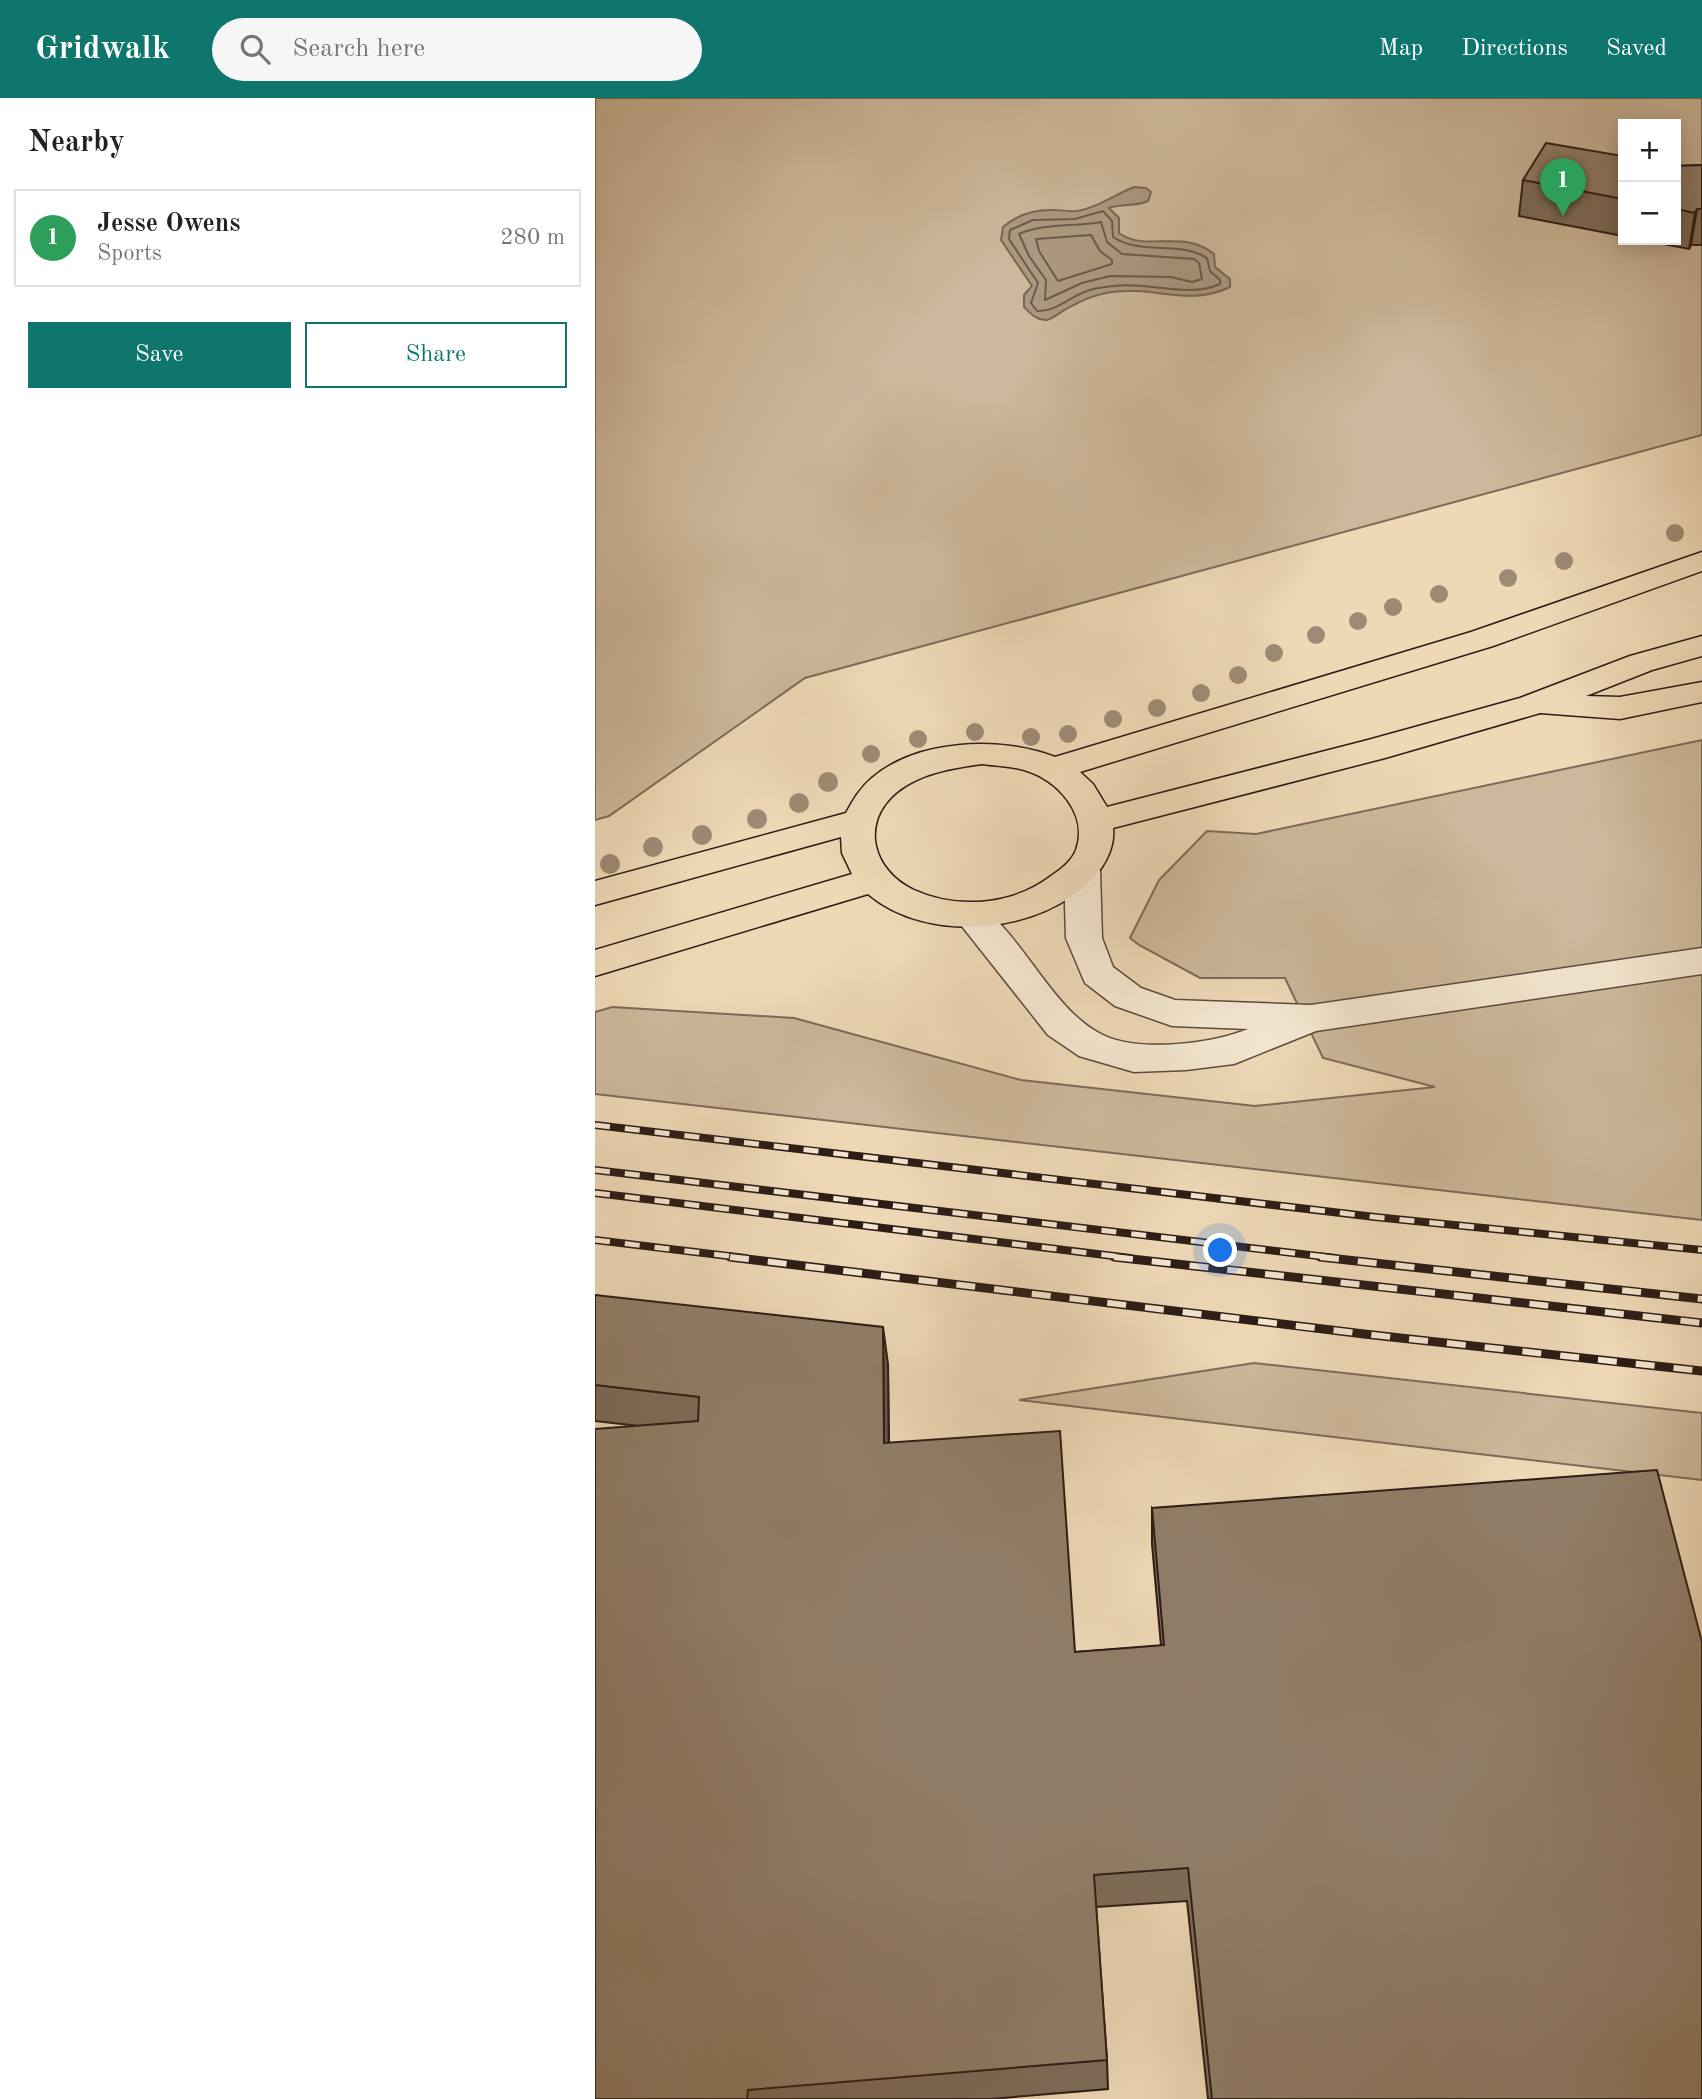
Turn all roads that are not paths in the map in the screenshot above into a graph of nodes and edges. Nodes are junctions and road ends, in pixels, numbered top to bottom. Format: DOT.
graph roads {
  1 [pos="1702,561"];
  2 [pos="1702,587"];
  3 [pos="1482,639"];
  4 [pos="1702,646"];
  5 [pos="1702,692"];
  6 [pos="1532,705"];
  7 [pos="1053,769"];
  8 [pos="858,821"];
  9 [pos="1097,821"];
  10 [pos="1082,870"];
  11 [pos="874,880"];
  12 [pos="595,893"];
  13 [pos="971,915"];
  14 [pos="1702,961"];
  15 [pos="595,963"];
  16 [pos="1311,1018"];
  1 -- 3 [label="highway"];
  2 -- 3 [label="highway"];
  3 -- 7 [label="highway"];
  4 -- 6 [label="highway"];
  5 -- 6 [label="highway"];
  6 -- 9 [label="highway"];
  7 -- 8 [label="highway"];
  7 -- 9 [label="highway"];
  8 -- 11 [label="highway"];
  8 -- 12 [label="highway"];
  9 -- 10 [label="highway"];
  10 -- 13 [label="highway"];
  10 -- 16 [label="street"];
  11 -- 13 [label="highway"];
  11 -- 15 [label="highway"];
  13 -- 16 [label="street"];
  14 -- 16 [label="street"];
}
